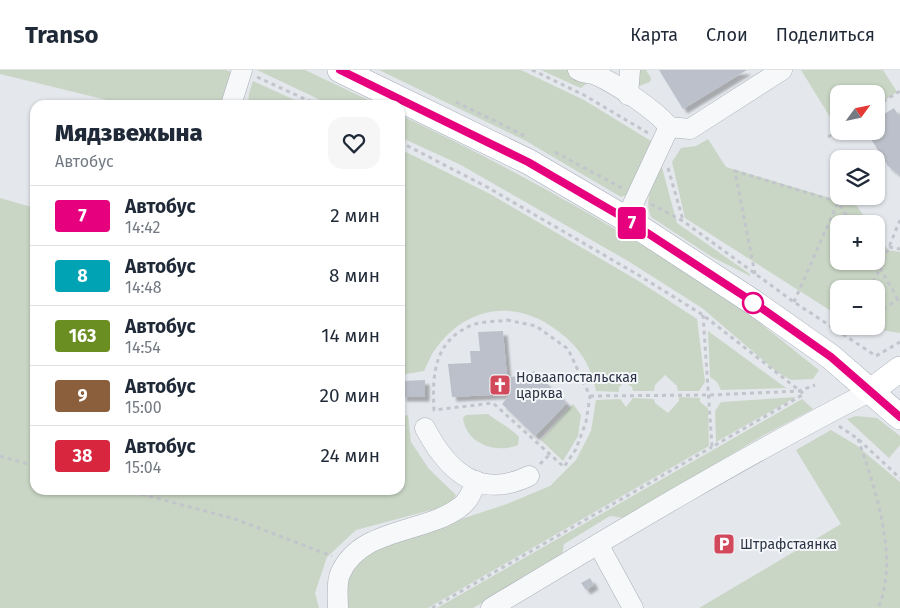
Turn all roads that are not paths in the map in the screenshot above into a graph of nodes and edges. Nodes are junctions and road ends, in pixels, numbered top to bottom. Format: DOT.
graph roads {
  1 [pos="242,70"];
  2 [pos="340,70"];
  3 [pos="630,70"];
  4 [pos="782,70"];
  5 [pos="591,71"];
  6 [pos="628,95"];
  7 [pos="233,100"];
  8 [pos="401,100"];
  9 [pos="405,102"];
  10 [pos="665,134"];
  11 [pos="626,219"];
  12 [pos="900,369"];
  13 [pos="871,391"];
  14 [pos="900,417"];
  15 [pos="425,428"];
  16 [pos="529,476"];
  17 [pos="476,481"];
  18 [pos="598,544"];
  19 [pos="338,608"];
  20 [pos="491,608"];
  21 [pos="633,608"];
  1 -- 7 [label="lane"];
  2 -- 8 [label="main road"];
  3 -- 6 [label="lane"];
  4 -- 10 [label="lane"];
  5 -- 6 [label="lane"];
  6 -- 10 [label="lane"];
  9 -- 11 [label="main road"];
  10 -- 11 [label="lane"];
  11 -- 13 [label="main road"];
  12 -- 13 [label="main road"];
  13 -- 14 [label="main road"];
  13 -- 18 [label="lane"];
  15 -- 17 [label="lane"];
  16 -- 17 [label="lane"];
  17 -- 19 [label="lane"];
  18 -- 20 [label="lane"];
  18 -- 21 [label="lane"];
}
